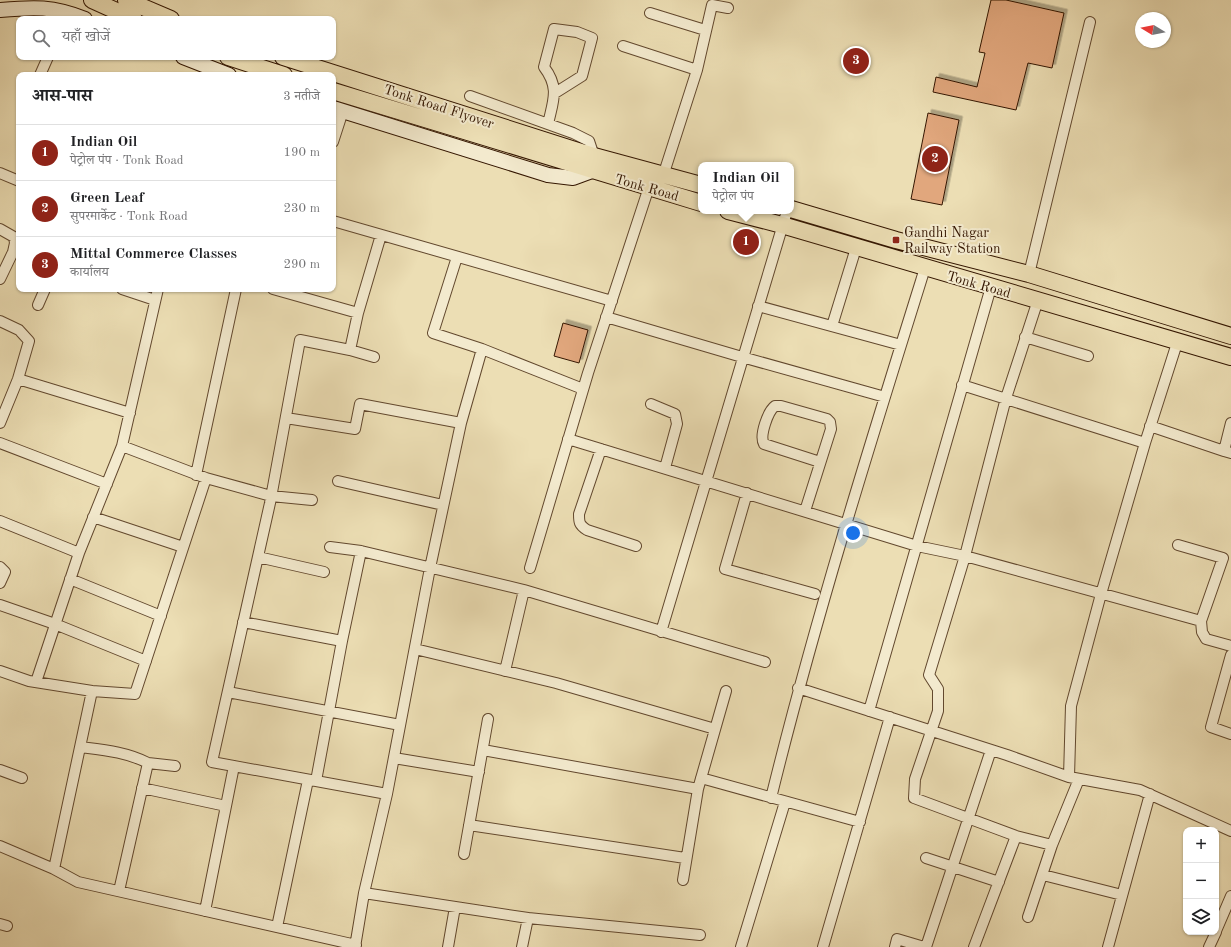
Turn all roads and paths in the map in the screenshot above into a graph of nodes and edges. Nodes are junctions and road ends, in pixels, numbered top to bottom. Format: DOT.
graph roads {
  1 [pos="92,0"];
  2 [pos="126,0"];
  3 [pos="728,8"];
  4 [pos="0,10"];
  5 [pos="650,13"];
  6 [pos="66,15"];
  7 [pos="127,16"];
  8 [pos="164,16"];
  9 [pos="1090,22"];
  10 [pos="705,30"];
  11 [pos="623,46"];
  12 [pos="47,60"];
  13 [pos="191,60"];
  14 [pos="237,60"];
  15 [pos="292,60"];
  16 [pos="697,70"];
  17 [pos="41,72"];
  18 [pos="221,72"];
  19 [pos="275,72"];
  20 [pos="326,72"];
  21 [pos="336,75"];
  22 [pos="336,92"];
  23 [pos="555,93"];
  24 [pos="470,96"];
  25 [pos="338,109"];
  26 [pos="336,122"];
  27 [pos="548,124"];
  28 [pos="570,156"];
  29 [pos="593,164"];
  30 [pos="0,174"];
  31 [pos="663,176"];
  32 [pos="16,180"];
  33 [pos="698,184"];
  34 [pos="649,187"];
  35 [pos="698,202"];
  36 [pos="794,210"];
  37 [pos="752,214"];
  38 [pos="784,218"];
  39 [pos="336,222"];
  40 [pos="0,229"];
  41 [pos="381,235"];
  42 [pos="16,237"];
  43 [pos="16,240"];
  44 [pos="856,248"];
  45 [pos="457,257"];
  46 [pos="925,268"];
  47 [pos="1029,274"];
  48 [pos="0,278"];
  49 [pos="991,287"];
  50 [pos="44,292"];
  51 [pos="131,292"];
  52 [pos="157,292"];
  53 [pos="235,292"];
  54 [pos="284,292"];
  55 [pos="156,300"];
  56 [pos="1038,300"];
  57 [pos="612,301"];
  58 [pos="38,304"];
  59 [pos="758,306"];
  60 [pos="358,313"];
  61 [pos="606,316"];
  62 [pos="0,322"];
  63 [pos="832,326"];
  64 [pos="1231,336"];
  65 [pos="1025,337"];
  66 [pos="1178,340"];
  67 [pos="901,345"];
  68 [pos="482,349"];
  69 [pos="350,350"];
  70 [pos="1088,356"];
  71 [pos="374,357"];
  72 [pos="1231,357"];
  73 [pos="742,358"];
  74 [pos="18,379"];
  75 [pos="962,385"];
  76 [pos="584,389"];
  77 [pos="885,397"];
  78 [pos="1006,398"];
  79 [pos="651,404"];
  80 [pos="3,409"];
  81 [pos="130,413"];
  82 [pos="286,418"];
  83 [pos="0,423"];
  84 [pos="461,423"];
  85 [pos="1231,423"];
  86 [pos="1150,426"];
  87 [pos="568,439"];
  88 [pos="0,443"];
  89 [pos="1145,443"];
  90 [pos="122,446"];
  91 [pos="601,449"];
  92 [pos="1228,452"];
  93 [pos="820,462"];
  94 [pos="665,468"];
  95 [pos="201,476"];
  96 [pos="338,481"];
  97 [pos="707,481"];
  98 [pos="106,484"];
  99 [pos="747,493"];
  100 [pos="271,496"];
  101 [pos="312,500"];
  102 [pos="443,505"];
  103 [pos="805,511"];
  104 [pos="93,517"];
  105 [pos="0,521"];
  106 [pos="846,523"];
  107 [pos="1178,545"];
  108 [pos="636,546"];
  109 [pos="917,546"];
  110 [pos="183,547"];
  111 [pos="330,547"];
  112 [pos="361,551"];
  113 [pos="78,553"];
  114 [pos="965,556"];
  115 [pos="258,557"];
  116 [pos="0,568"];
  117 [pos="430,568"];
  118 [pos="530,568"];
  119 [pos="324,572"];
  120 [pos="70,579"];
  121 [pos="0,583"];
  122 [pos="524,590"];
  123 [pos="815,594"];
  124 [pos="1101,594"];
  125 [pos="0,605"];
  126 [pos="161,616"];
  127 [pos="1201,621"];
  128 [pos="244,622"];
  129 [pos="55,624"];
  130 [pos="660,632"];
  131 [pos="342,642"];
  132 [pos="1231,646"];
  133 [pos="415,649"];
  134 [pos="1231,656"];
  135 [pos="146,661"];
  136 [pos="765,662"];
  137 [pos="0,670"];
  138 [pos="505,671"];
  139 [pos="36,682"];
  140 [pos="798,688"];
  141 [pos="92,691"];
  142 [pos="726,691"];
  143 [pos="228,692"];
  144 [pos="869,710"];
  145 [pos="328,712"];
  146 [pos="890,717"];
  147 [pos="488,719"];
  148 [pos="400,726"];
  149 [pos="715,729"];
  150 [pos="931,732"];
  151 [pos="1231,734"];
  152 [pos="80,747"];
  153 [pos="483,750"];
  154 [pos="991,750"];
  155 [pos="394,758"];
  156 [pos="148,763"];
  157 [pos="175,766"];
  158 [pos="234,766"];
  159 [pos="0,770"];
  160 [pos="479,772"];
  161 [pos="1068,777"];
  162 [pos="22,778"];
  163 [pos="701,778"];
  164 [pos="1079,779"];
  165 [pos="312,781"];
  166 [pos="142,788"];
  167 [pos="698,789"];
  168 [pos="387,794"];
  169 [pos="1150,794"];
  170 [pos="771,798"];
  171 [pos="785,802"];
  172 [pos="226,806"];
  173 [pos="968,819"];
  174 [pos="860,822"];
  175 [pos="469,825"];
  176 [pos="1231,831"];
  177 [pos="1016,836"];
  178 [pos="1052,845"];
  179 [pos="0,846"];
  180 [pos="464,854"];
  181 [pos="685,858"];
  182 [pos="926,858"];
  183 [pos="952,866"];
  184 [pos="54,869"];
  185 [pos="1043,875"];
  186 [pos="683,880"];
  187 [pos="999,882"];
  188 [pos="119,891"];
  189 [pos="364,893"];
  190 [pos="1122,895"];
  191 [pos="1231,896"];
  192 [pos="454,907"];
  193 [pos="205,911"];
  194 [pos="1028,917"];
  195 [pos="528,918"];
  196 [pos="1219,925"];
  197 [pos="277,927"];
  198 [pos="700,935"];
  199 [pos="1215,935"];
  200 [pos="356,946"];
  201 [pos="448,947"];
  202 [pos="522,947"];
  203 [pos="741,947"];
  204 [pos="822,947"];
  205 [pos="895,947"];
  206 [pos="925,947"];
  207 [pos="974,947"];
  208 [pos="1108,947"];
  209 [pos="1209,947"];
  1 -- 7 [label="main road"];
  2 -- 8 [label="main road"];
  3 -- 10 [label="street"];
  4 -- 6 [label="street"];
  5 -- 10 [label="street"];
  9 -- 47 [label="street"];
  10 -- 16 [label="street"];
  11 -- 16 [label="street"];
  12 -- 17 [label="street"];
  13 -- 18 [label="street"];
  14 -- 19 [label="main road"];
  15 -- 20 [label="main road, Tonk Road Flyover"];
  16 -- 31 [label="street"];
  21 -- 28 [label="main road, Tonk Road Flyover"];
  22 -- 28 [label="main road, Tonk Road Flyover"];
  23 -- 23 [label="street"];
  23 -- 27 [label="street"];
  24 -- 27 [label="street"];
  25 -- 26 [label="street"];
  25 -- 29 [label="street"];
  27 -- 29 [label="street"];
  28 -- 29 [label="main road, Tonk Road Flyover"];
  29 -- 31 [label="main road, Tonk Road"];
  29 -- 34 [label="main road, Tonk Road"];
  30 -- 32 [label="street"];
  31 -- 33 [label="main road, Tonk Road"];
  34 -- 35 [label="main road, Tonk Road"];
  34 -- 57 [label="street"];
  36 -- 47 [label="main road, Tonk Road"];
  37 -- 38 [label="main road, Tonk Road"];
  38 -- 44 [label="main road, Tonk Road"];
  38 -- 59 [label="street"];
  39 -- 41 [label="street"];
  40 -- 42 [label="street"];
  41 -- 45 [label="street"];
  41 -- 60 [label="street"];
  43 -- 48 [label="street"];
  44 -- 46 [label="main road, Tonk Road"];
  44 -- 63 [label="street"];
  45 -- 57 [label="street"];
  45 -- 68 [label="street"];
  46 -- 49 [label="main road, Tonk Road"];
  46 -- 67 [label="street"];
  47 -- 64 [label="main road, Tonk Road"];
  49 -- 56 [label="main road, Tonk Road"];
  49 -- 75 [label="street"];
  50 -- 58 [label="street"];
  51 -- 55 [label="street"];
  52 -- 55 [label="street"];
  53 -- 95 [label="street"];
  54 -- 60 [label="street"];
  55 -- 81 [label="street"];
  56 -- 65 [label="street"];
  56 -- 66 [label="main road, Tonk Road"];
  57 -- 61 [label="street"];
  59 -- 63 [label="street"];
  59 -- 73 [label="street"];
  60 -- 69 [label="street"];
  61 -- 73 [label="street"];
  61 -- 76 [label="street"];
  62 -- 74 [label="street"];
  63 -- 67 [label="street"];
  65 -- 70 [label="street"];
  65 -- 78 [label="street"];
  66 -- 72 [label="main road, Tonk Road"];
  66 -- 86 [label="street"];
  67 -- 77 [label="street"];
  68 -- 76 [label="street"];
  68 -- 84 [label="street"];
  69 -- 71 [label="street"];
  69 -- 82 [label="street"];
  73 -- 77 [label="street"];
  73 -- 97 [label="street"];
  74 -- 80 [label="street"];
  74 -- 81 [label="street"];
  75 -- 78 [label="street"];
  75 -- 109 [label="street"];
  76 -- 87 [label="street"];
  77 -- 106 [label="street"];
  78 -- 89 [label="street"];
  78 -- 114 [label="street"];
  79 -- 94 [label="street"];
  80 -- 83 [label="street"];
  81 -- 90 [label="street"];
  82 -- 84 [label="street"];
  82 -- 100 [label="street"];
  84 -- 102 [label="street"];
  85 -- 92 [label="street"];
  86 -- 89 [label="street"];
  86 -- 92 [label="street"];
  87 -- 91 [label="street"];
  87 -- 118 [label="street"];
  88 -- 98 [label="street"];
  89 -- 124 [label="street"];
  90 -- 95 [label="street"];
  90 -- 98 [label="street"];
  91 -- 94 [label="street"];
  91 -- 108 [label="street"];
  93 -- 93 [label="street"];
  93 -- 103 [label="street"];
  94 -- 97 [label="street"];
  95 -- 100 [label="street"];
  95 -- 110 [label="street"];
  96 -- 102 [label="street"];
  97 -- 99 [label="street"];
  97 -- 130 [label="street"];
  98 -- 104 [label="street"];
  99 -- 103 [label="street"];
  99 -- 123 [label="street"];
  100 -- 101 [label="street"];
  100 -- 115 [label="street"];
  102 -- 117 [label="street"];
  103 -- 106 [label="street"];
  104 -- 110 [label="street"];
  104 -- 113 [label="street"];
  105 -- 113 [label="street"];
  106 -- 109 [label="street"];
  106 -- 140 [label="street"];
  107 -- 127 [label="street"];
  109 -- 114 [label="street"];
  109 -- 144 [label="street"];
  110 -- 126 [label="street"];
  111 -- 112 [label="street"];
  112 -- 117 [label="street"];
  112 -- 131 [label="street"];
  113 -- 120 [label="street"];
  114 -- 124 [label="street"];
  114 -- 150 [label="street"];
  115 -- 119 [label="street"];
  115 -- 128 [label="street"];
  116 -- 121 [label="street"];
  117 -- 122 [label="street"];
  117 -- 133 [label="street"];
  120 -- 126 [label="street"];
  120 -- 129 [label="street"];
  122 -- 130 [label="street"];
  122 -- 138 [label="street"];
  124 -- 127 [label="street"];
  124 -- 161 [label="street"];
  125 -- 129 [label="street"];
  126 -- 135 [label="street"];
  127 -- 132 [label="street"];
  128 -- 131 [label="street"];
  128 -- 143 [label="street"];
  129 -- 135 [label="street"];
  129 -- 139 [label="street"];
  130 -- 136 [label="street"];
  131 -- 145 [label="street"];
  133 -- 138 [label="street"];
  133 -- 148 [label="street"];
  134 -- 151 [label="street"];
  135 -- 141 [label="street"];
  137 -- 139 [label="street"];
  138 -- 149 [label="street"];
  139 -- 141 [label="street"];
  140 -- 144 [label="street"];
  140 -- 170 [label="street"];
  141 -- 152 [label="street"];
  142 -- 149 [label="street"];
  143 -- 145 [label="street"];
  143 -- 158 [label="street"];
  144 -- 146 [label="street"];
  145 -- 148 [label="street"];
  145 -- 165 [label="street"];
  146 -- 150 [label="street"];
  146 -- 174 [label="street"];
  147 -- 153 [label="street"];
  148 -- 155 [label="street"];
  149 -- 163 [label="street"];
  150 -- 154 [label="street"];
  150 -- 173 [label="street"];
  152 -- 156 [label="street"];
  152 -- 184 [label="street"];
  153 -- 160 [label="street"];
  153 -- 167 [label="street"];
  154 -- 161 [label="street"];
  154 -- 173 [label="street"];
  155 -- 160 [label="street"];
  155 -- 168 [label="street"];
  156 -- 157 [label="street"];
  156 -- 166 [label="street"];
  158 -- 165 [label="street"];
  158 -- 172 [label="street"];
  159 -- 162 [label="street"];
  160 -- 175 [label="street"];
  161 -- 164 [label="street"];
  163 -- 167 [label="street"];
  163 -- 170 [label="street"];
  164 -- 169 [label="street"];
  164 -- 178 [label="street"];
  165 -- 168 [label="street"];
  165 -- 197 [label="street"];
  166 -- 172 [label="street"];
  166 -- 188 [label="street"];
  167 -- 181 [label="street"];
  168 -- 189 [label="street"];
  169 -- 176 [label="street"];
  169 -- 190 [label="street"];
  170 -- 171 [label="street"];
  171 -- 174 [label="street"];
  171 -- 203 [label="street"];
  172 -- 193 [label="street"];
  173 -- 177 [label="street"];
  173 -- 183 [label="street"];
  174 -- 204 [label="street"];
  175 -- 180 [label="street"];
  175 -- 181 [label="street"];
  177 -- 178 [label="street"];
  177 -- 187 [label="street"];
  178 -- 185 [label="street"];
  179 -- 184 [label="street"];
  181 -- 186 [label="street"];
  182 -- 183 [label="street"];
  183 -- 187 [label="street"];
  183 -- 206 [label="street"];
  184 -- 188 [label="street"];
  185 -- 190 [label="street"];
  185 -- 194 [label="street"];
  187 -- 207 [label="street"];
  188 -- 193 [label="street"];
  189 -- 192 [label="street"];
  189 -- 200 [label="street"];
  190 -- 208 [label="street"];
  191 -- 196 [label="street"];
  192 -- 195 [label="street"];
  192 -- 201 [label="street"];
  193 -- 197 [label="street"];
  195 -- 198 [label="street"];
  195 -- 202 [label="street"];
  197 -- 200 [label="street"];
  199 -- 209 [label="street"];
  205 -- 206 [label="street"];
}
